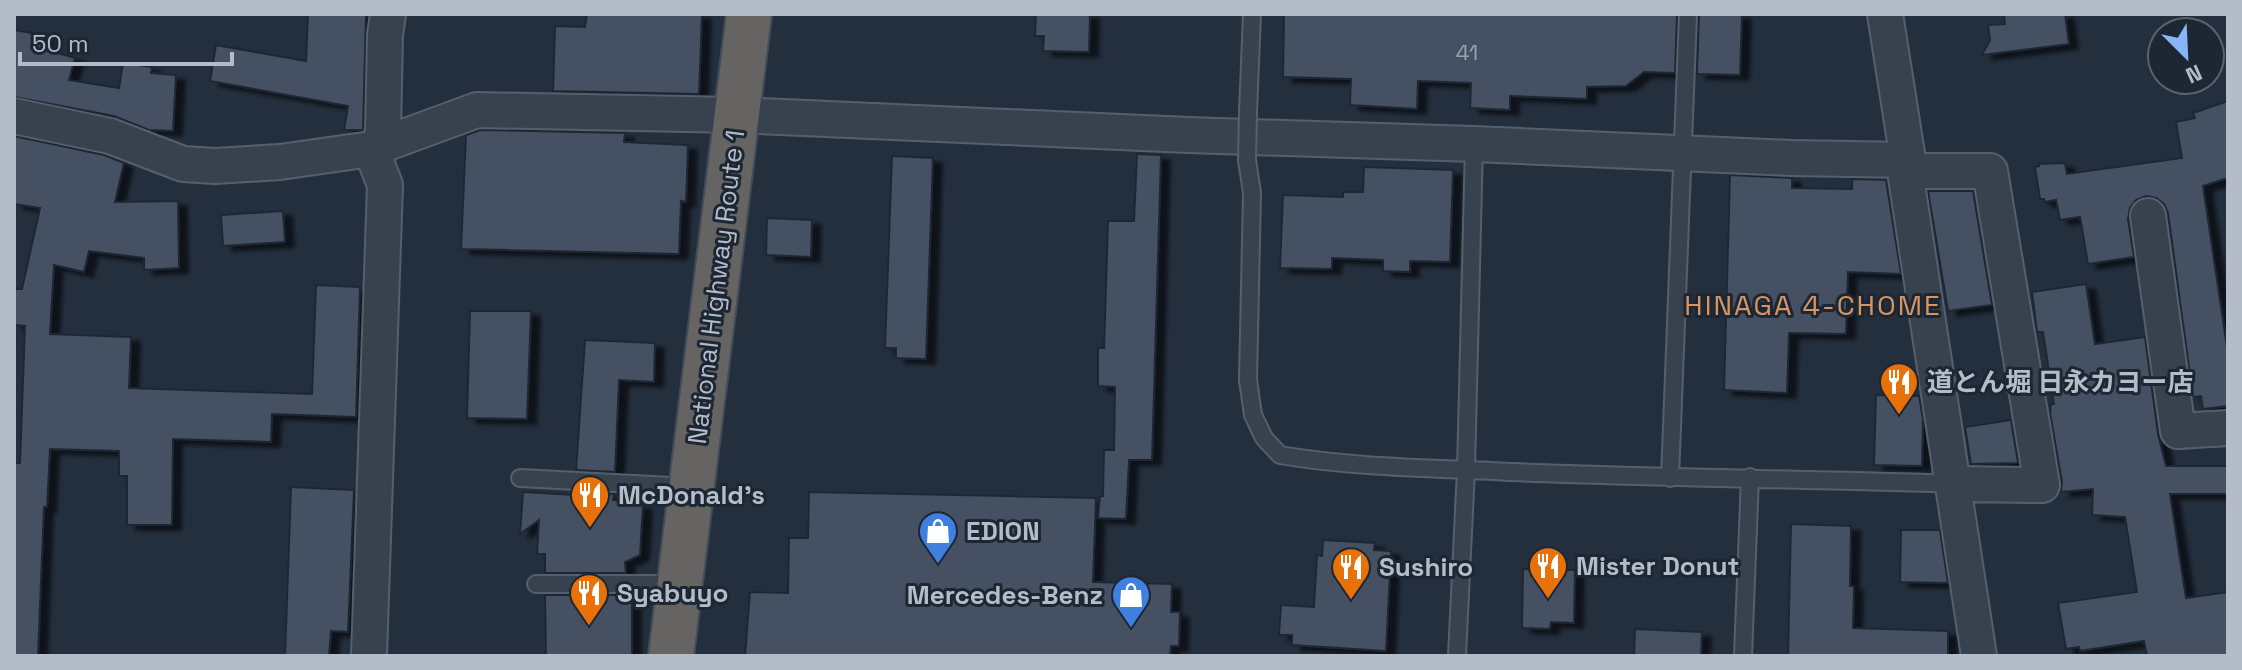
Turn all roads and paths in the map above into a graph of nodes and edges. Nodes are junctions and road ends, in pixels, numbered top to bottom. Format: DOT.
graph roads {
  1 [pos="388,14"];
  2 [pos="749,14"];
  3 [pos="1252,14"];
  4 [pos="1688,14"];
  5 [pos="1885,14"];
  6 [pos="737,115"];
  7 [pos="14,116"];
  8 [pos="1474,144"];
  9 [pos="375,148"];
  10 [pos="1683,152"];
  11 [pos="1906,166"];
  12 [pos="2148,216"];
  13 [pos="2228,428"];
  14 [pos="1466,470"];
  15 [pos="1750,477"];
  16 [pos="520,478"];
  17 [pos="1670,478"];
  18 [pos="1955,484"];
  19 [pos="691,487"];
  20 [pos="536,584"];
  21 [pos="680,584"];
  22 [pos="369,656"];
  23 [pos="671,656"];
  24 [pos="1457,656"];
  25 [pos="1743,656"];
  26 [pos="1979,656"];
  1 -- 9 [label="street"];
  2 -- 6 [label="highway, National Highway Route 1"];
  3 -- 14 [label="lane, bridge"];
  4 -- 10 [label="lane"];
  5 -- 11 [label="street"];
  6 -- 8 [label="street"];
  6 -- 9 [label="street"];
  6 -- 19 [label="highway, National Highway Route 1"];
  7 -- 9 [label="street"];
  8 -- 10 [label="street"];
  8 -- 14 [label="lane"];
  9 -- 22 [label="street"];
  10 -- 11 [label="street"];
  10 -- 17 [label="lane"];
  11 -- 18 [label="street"];
  11 -- 18 [label="street"];
  12 -- 13 [label="street"];
  14 -- 17 [label="lane"];
  14 -- 24 [label="lane"];
  15 -- 17 [label="lane"];
  15 -- 18 [label="lane"];
  15 -- 25 [label="lane"];
  16 -- 19 [label="lane"];
  18 -- 26 [label="street"];
  19 -- 21 [label="highway, National Highway Route 1"];
  20 -- 21 [label="lane"];
  21 -- 23 [label="highway, National Highway Route 1"];
}
